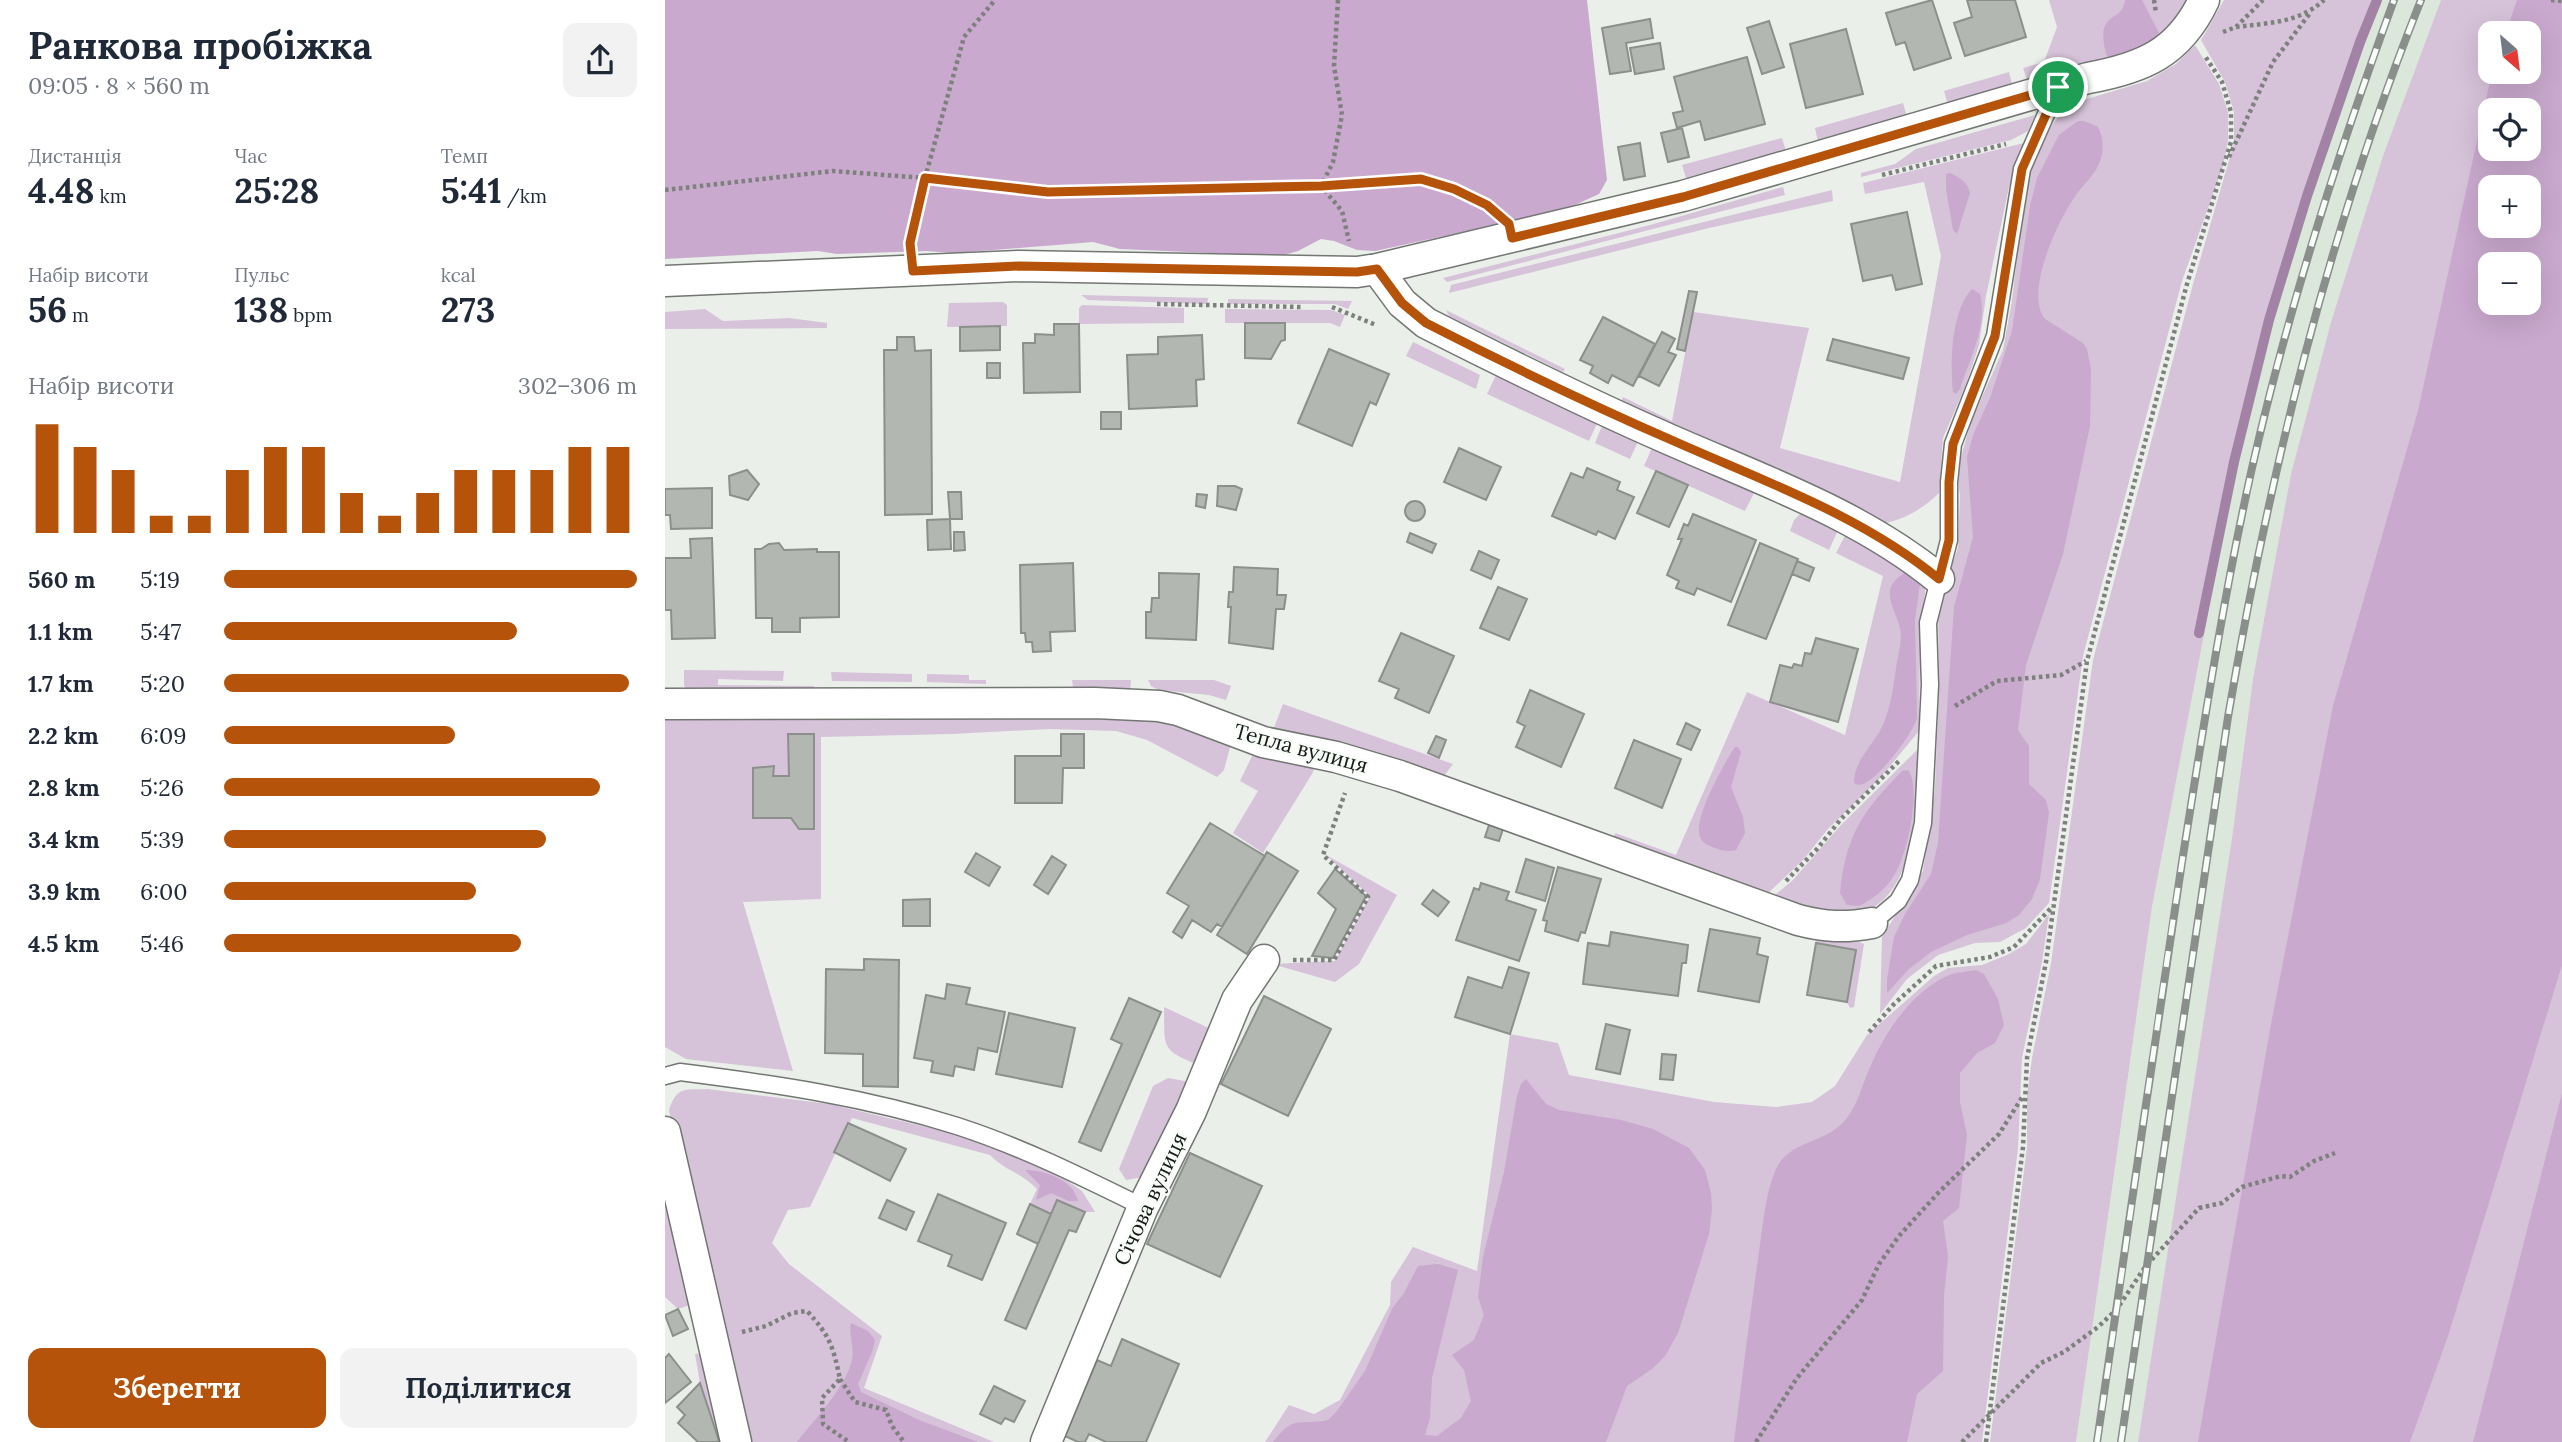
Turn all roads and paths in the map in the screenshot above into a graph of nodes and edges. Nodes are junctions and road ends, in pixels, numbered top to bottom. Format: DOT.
graph roads {
  1 [pos="996,0"];
  2 [pos="1338,0"];
  3 [pos="2204,0"];
  4 [pos="2263,0"];
  5 [pos="2324,0"];
  6 [pos="2551,0"];
  7 [pos="2562,1"];
  8 [pos="2311,12"];
  9 [pos="2236,27"];
  10 [pos="2192,37"];
  11 [pos="2058,87"];
  12 [pos="2225,166"];
  13 [pos="925,178"];
  14 [pos="1321,186"];
  15 [pos="665,190"];
  16 [pos="1512,238"];
  17 [pos="913,271"];
  18 [pos="1367,271"];
  19 [pos="665,281"];
  20 [pos="1939,579"];
  21 [pos="665,704"];
  22 [pos="1356,763"];
  23 [pos="2054,906"];
  24 [pos="1872,923"];
  25 [pos="1264,960"];
  26 [pos="1870,1032"];
  27 [pos="665,1076"];
  28 [pos="2023,1096"];
  29 [pos="665,1132"];
  30 [pos="2335,1153"];
  31 [pos="1143,1208"];
  32 [pos="712,1345"];
  33 [pos="840,1379"];
  34 [pos="1990,1415"];
  35 [pos="736,1442"];
  36 [pos="849,1442"];
  37 [pos="904,1442"];
  38 [pos="1046,1442"];
  39 [pos="1756,1442"];
  40 [pos="1962,1442"];
  41 [pos="1986,1442"];
  1 -- 13 [label="path"];
  2 -- 14 [label="path"];
  3 -- 10 [label="street"];
  4 -- 9 [label="path"];
  5 -- 8 [label="path"];
  6 -- 7 [label="path"];
  8 -- 9 [label="path"];
  8 -- 12 [label="path"];
  9 -- 10 [label="path"];
  10 -- 11 [label="street"];
  10 -- 12 [label="path"];
  11 -- 16 [label="street"];
  11 -- 20 [label="lane"];
  12 -- 23 [label="path"];
  13 -- 14 [label="path"];
  13 -- 15 [label="path"];
  13 -- 17 [label="path"];
  14 -- 16 [label="path"];
  14 -- 18 [label="path"];
  16 -- 18 [label="street"];
  17 -- 18 [label="street"];
  17 -- 19 [label="street"];
  18 -- 20 [label="street"];
  20 -- 24 [label="lane"];
  21 -- 22 [label="street, Тепла вулиця"];
  22 -- 24 [label="street, Тепла вулиця"];
  22 -- 25 [label="path"];
  23 -- 26 [label="path"];
  23 -- 28 [label="path"];
  25 -- 31 [label="street, Січова вулиця"];
  27 -- 31 [label="lane"];
  28 -- 34 [label="path"];
  28 -- 39 [label="path"];
  29 -- 32 [label="street"];
  30 -- 34 [label="path"];
  31 -- 38 [label="street, Січова вулиця"];
  32 -- 33 [label="path"];
  32 -- 35 [label="street"];
  33 -- 36 [label="path"];
  33 -- 37 [label="path"];
  34 -- 40 [label="path"];
  34 -- 41 [label="path"];
}
